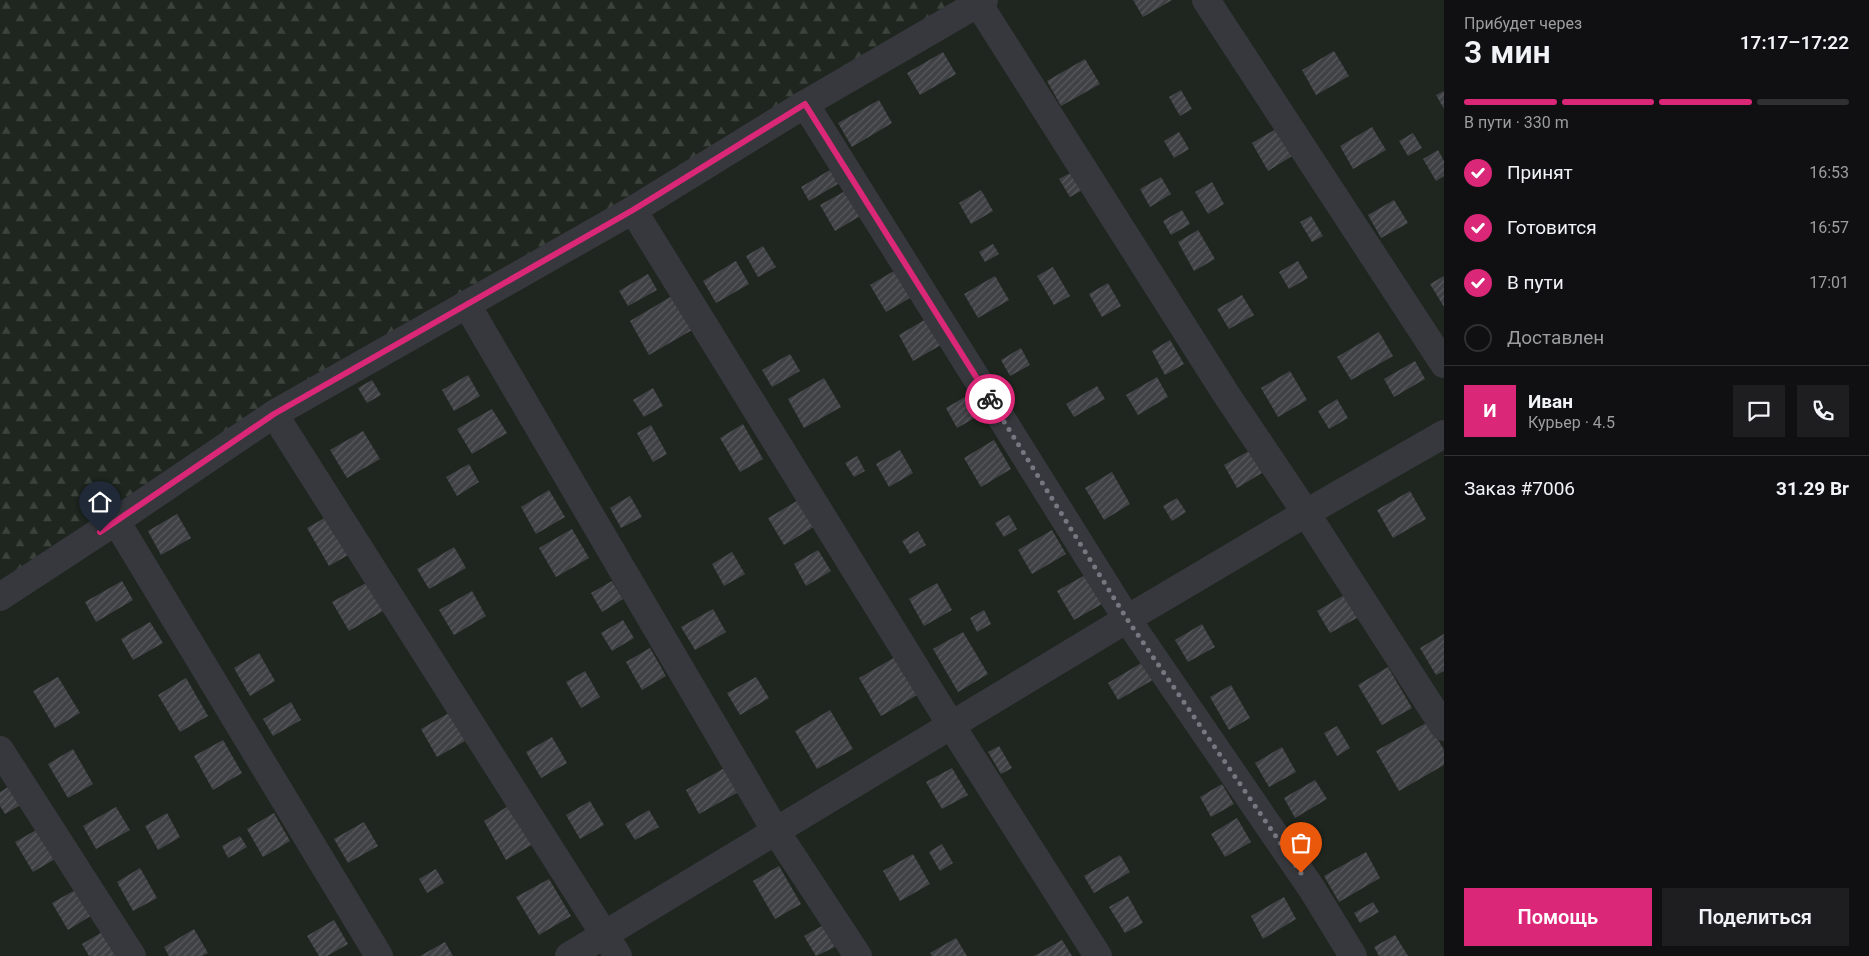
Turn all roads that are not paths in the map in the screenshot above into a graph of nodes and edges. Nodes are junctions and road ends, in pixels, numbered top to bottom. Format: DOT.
graph roads {
  1 [pos="1206,0"];
  2 [pos="981,2"];
  3 [pos="805,104"];
  4 [pos="633,210"];
  5 [pos="467,305"];
  6 [pos="1444,364"];
  7 [pos="274,414"];
  8 [pos="1444,434"];
  9 [pos="1306,513"];
  10 [pos="116,521"];
  11 [pos="0,597"];
  12 [pos="1127,619"];
  13 [pos="951,725"];
  14 [pos="1444,727"];
  15 [pos="0,750"];
  16 [pos="775,830"];
  17 [pos="611,945"];
  18 [pos="132,956"];
  19 [pos="379,956"];
  20 [pos="569,956"];
  21 [pos="858,956"];
  22 [pos="1098,956"];
  23 [pos="1353,956"];
  1 -- 6 [label="lane"];
  2 -- 3 [label="lane"];
  2 -- 9 [label="lane"];
  3 -- 4 [label="lane"];
  3 -- 12 [label="lane"];
  4 -- 5 [label="lane"];
  4 -- 13 [label="lane"];
  5 -- 7 [label="lane"];
  5 -- 16 [label="lane"];
  7 -- 10 [label="lane"];
  7 -- 17 [label="lane"];
  8 -- 9 [label="lane"];
  9 -- 12 [label="lane"];
  9 -- 14 [label="lane"];
  10 -- 11 [label="lane"];
  10 -- 19 [label="lane"];
  12 -- 13 [label="lane"];
  12 -- 23 [label="lane"];
  13 -- 16 [label="lane"];
  13 -- 22 [label="lane"];
  15 -- 18 [label="lane"];
  16 -- 17 [label="lane"];
  16 -- 21 [label="lane"];
  17 -- 20 [label="lane"];
}
